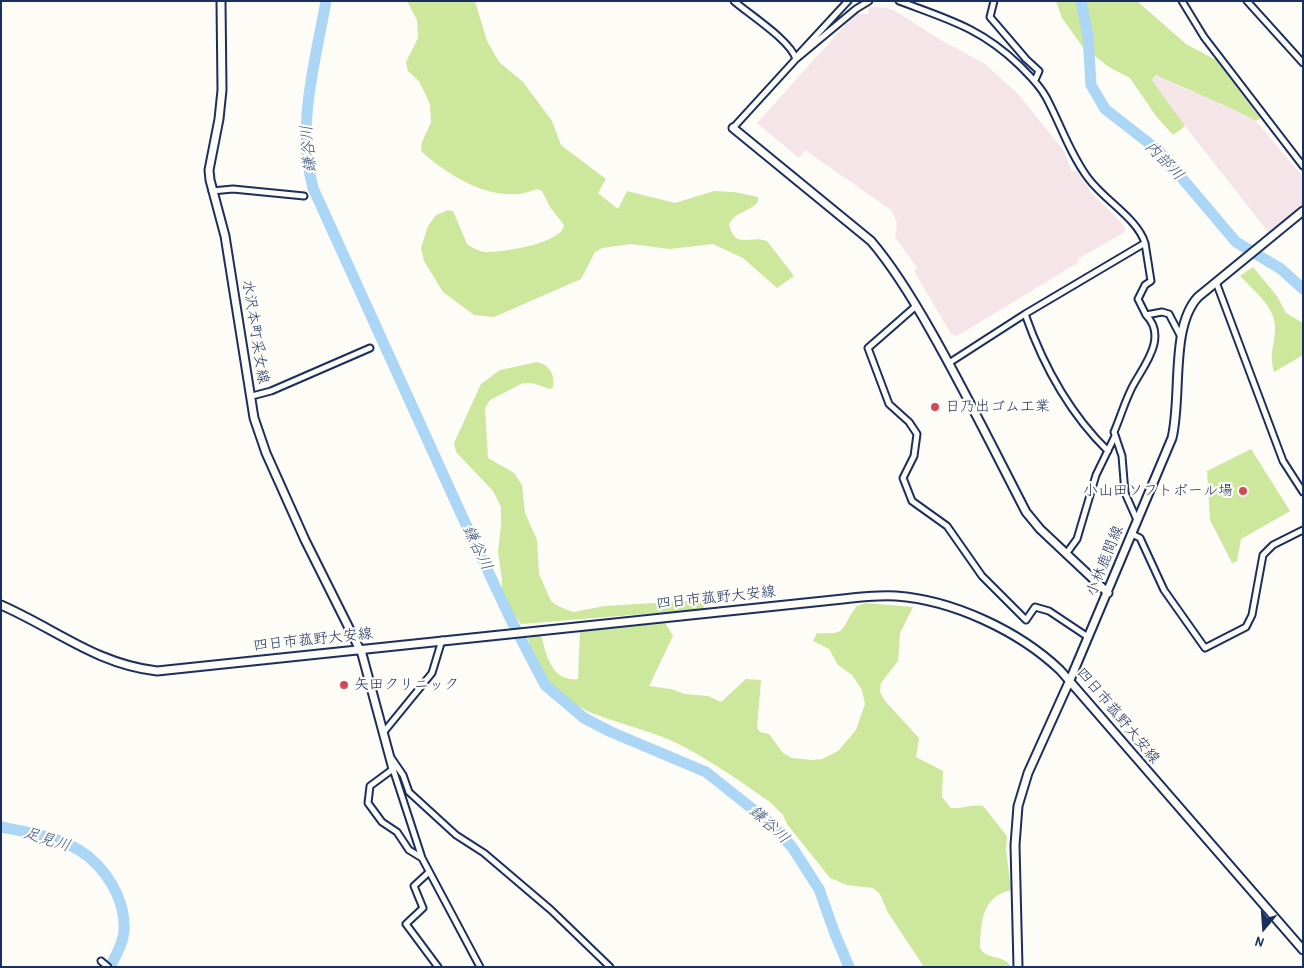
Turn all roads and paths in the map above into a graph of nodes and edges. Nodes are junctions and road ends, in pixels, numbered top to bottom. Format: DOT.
graph roads {
  1 [pos="222,1"];
  2 [pos="734,1"];
  3 [pos="848,1"];
  4 [pos="869,1"];
  5 [pos="899,1"];
  6 [pos="994,1"];
  7 [pos="1182,1"];
  8 [pos="1248,1"];
  9 [pos="796,59"];
  10 [pos="1303,63"];
  11 [pos="1035,80"];
  12 [pos="733,128"];
  13 [pos="1303,166"];
  14 [pos="212,191"];
  15 [pos="304,196"];
  16 [pos="1303,211"];
  17 [pos="1145,243"];
  18 [pos="1216,282"];
  19 [pos="916,306"];
  20 [pos="1024,314"];
  21 [pos="1146,315"];
  22 [pos="1181,337"];
  23 [pos="370,348"];
  24 [pos="949,363"];
  25 [pos="252,396"];
  26 [pos="1115,436"];
  27 [pos="1108,451"];
  28 [pos="1303,492"];
  29 [pos="1137,520"];
  30 [pos="1303,530"];
  31 [pos="1132,534"];
  32 [pos="1066,554"];
  33 [pos="1108,592"];
  34 [pos="1,605"];
  35 [pos="1088,637"];
  36 [pos="442,640"];
  37 [pos="358,648"];
  38 [pos="1070,680"];
  39 [pos="383,733"];
  40 [pos="389,755"];
  41 [pos="393,769"];
  42 [pos="422,858"];
  43 [pos="428,872"];
  44 [pos="1303,950"];
  45 [pos="102,962"];
  46 [pos="108,967"];
  47 [pos="438,967"];
  48 [pos="480,967"];
  49 [pos="610,967"];
  50 [pos="1018,967"];
  1 -- 14 [label="main road, 水沢本町采女線"];
  2 -- 9 [label="street"];
  3 -- 9 [label="street"];
  4 -- 9 [label="street"];
  5 -- 11 [label="street"];
  6 -- 11 [label="street"];
  7 -- 13 [label="street"];
  8 -- 10 [label="street"];
  9 -- 12 [label="street"];
  11 -- 17 [label="street"];
  12 -- 19 [label="main road"];
  14 -- 15 [label="street"];
  14 -- 25 [label="main road, 水沢本町采女線"];
  16 -- 18 [label="main road, 小林鹿間線"];
  17 -- 20 [label="street"];
  17 -- 21 [label="street"];
  18 -- 22 [label="main road, 小林鹿間線"];
  18 -- 28 [label="street"];
  19 -- 24 [label="main road"];
  19 -- 35 [label="street"];
  20 -- 24 [label="street"];
  20 -- 27 [label="street"];
  21 -- 22 [label="street"];
  21 -- 26 [label="street"];
  22 -- 29 [label="main road, 小林鹿間線"];
  23 -- 25 [label="street"];
  24 -- 32 [label="main road"];
  25 -- 37 [label="main road, 水沢本町采女線"];
  26 -- 27 [label="street"];
  26 -- 29 [label="street"];
  27 -- 32 [label="street"];
  29 -- 31 [label="main road, 小林鹿間線"];
  30 -- 31 [label="street"];
  31 -- 33 [label="main road, 小林鹿間線"];
  32 -- 33 [label="main road"];
  33 -- 35 [label="main road, 小林鹿間線"];
  34 -- 37 [label="main road, 四日市菰野大安線"];
  35 -- 38 [label="main road, 小林鹿間線"];
  36 -- 37 [label="main road, 四日市菰野大安線"];
  36 -- 38 [label="main road, 四日市菰野大安線"];
  36 -- 39 [label="street"];
  37 -- 39 [label="main road, 水沢本町采女線"];
  38 -- 44 [label="main road, 四日市菰野大安線"];
  38 -- 50 [label="main road, 小林鹿間線"];
  39 -- 40 [label="main road, 水沢本町采女線"];
  40 -- 41 [label="main road, 水沢本町采女線"];
  40 -- 49 [label="street"];
  41 -- 42 [label="street"];
  41 -- 42 [label="street"];
  42 -- 43 [label="street"];
  43 -- 47 [label="street"];
  43 -- 48 [label="street"];
  45 -- 46 [label="street"];
}
